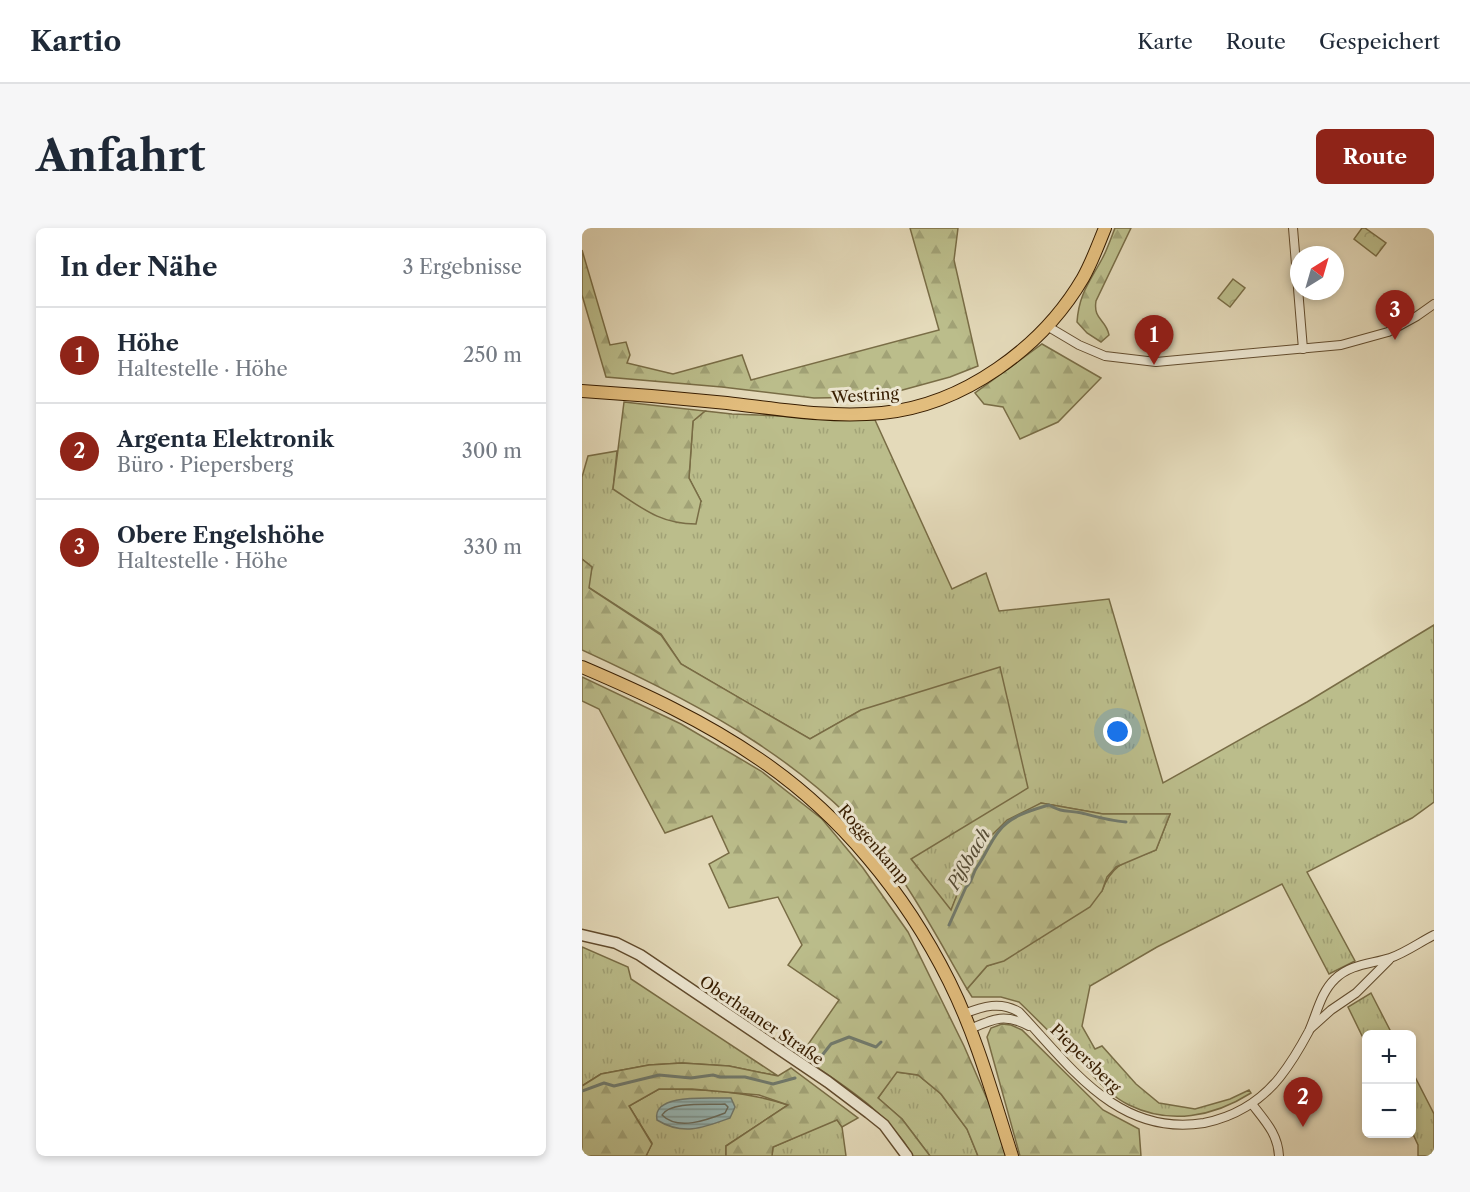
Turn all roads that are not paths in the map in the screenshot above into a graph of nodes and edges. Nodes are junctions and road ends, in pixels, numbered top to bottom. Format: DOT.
graph roads {
  1 [pos="1105,228"];
  2 [pos="1293,228"];
  3 [pos="1434,304"];
  4 [pos="1047,326"];
  5 [pos="1303,349"];
  6 [pos="582,392"];
  7 [pos="582,667"];
  8 [pos="582,935"];
  9 [pos="1434,935"];
  10 [pos="1391,957"];
  11 [pos="964,1014"];
  12 [pos="970,1029"];
  13 [pos="1036,1030"];
  14 [pos="1309,1030"];
  15 [pos="1252,1104"];
  16 [pos="907,1156"];
  17 [pos="1012,1156"];
  18 [pos="1279,1156"];
  1 -- 4 [label="main road, Westring"];
  2 -- 5 [label="street"];
  3 -- 5 [label="street"];
  4 -- 5 [label="street"];
  4 -- 6 [label="main road, Westring"];
  7 -- 11 [label="main road, Roggenkamp"];
  8 -- 16 [label="street, Oberhaaner Straße"];
  9 -- 10 [label="street, Piepersberg"];
  10 -- 14 [label="street, Piepersberg"];
  10 -- 14 [label="street, Piepersberg"];
  11 -- 12 [label="main road, Roggenkamp"];
  11 -- 13 [label="street, Piepersberg"];
  12 -- 13 [label="street, Piepersberg"];
  12 -- 17 [label="main road, Roggenkamp"];
  13 -- 15 [label="street, Piepersberg"];
  14 -- 15 [label="street, Piepersberg"];
  15 -- 18 [label="street"];
}
